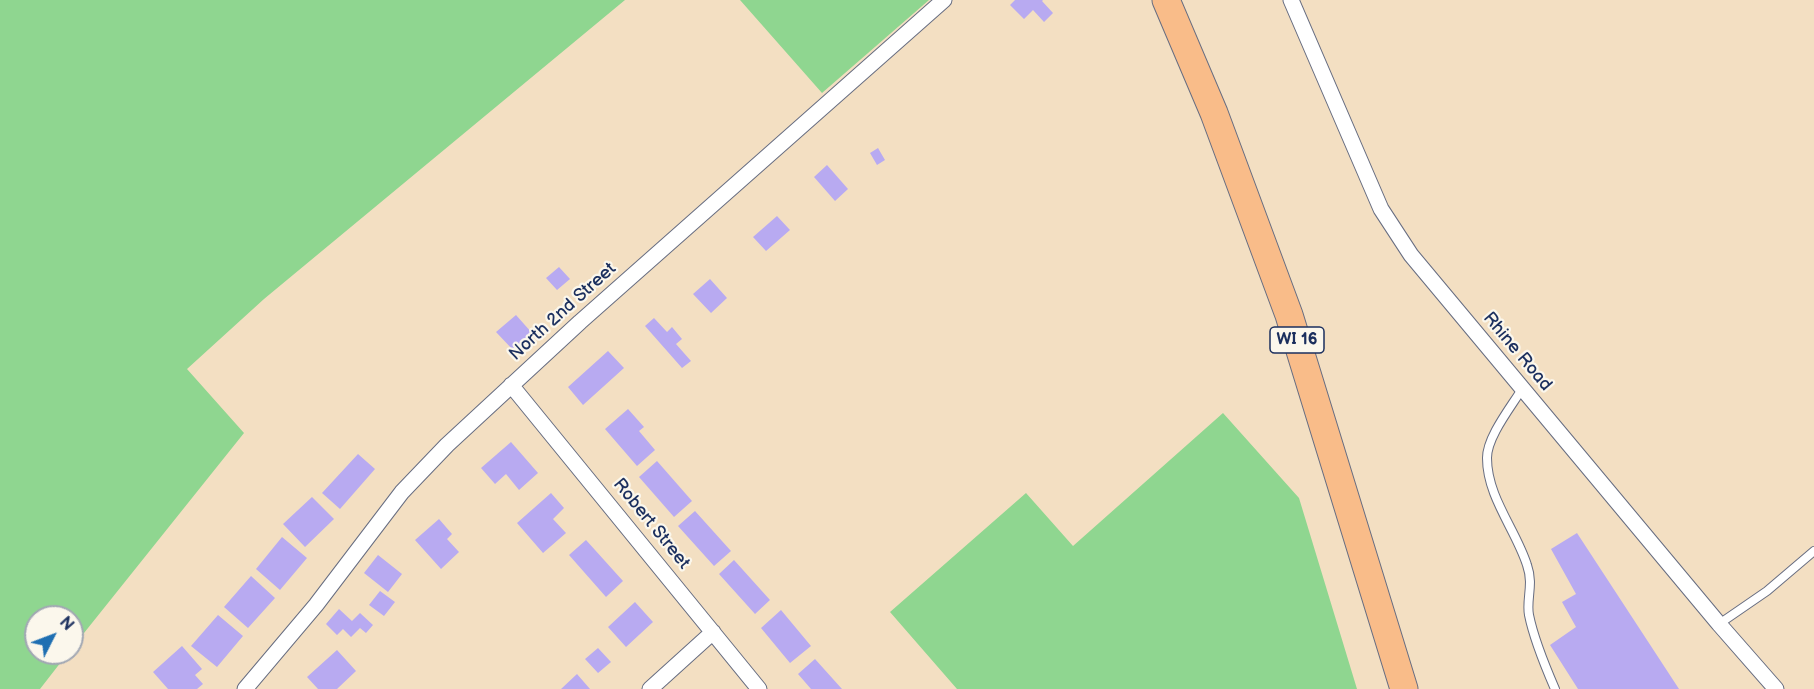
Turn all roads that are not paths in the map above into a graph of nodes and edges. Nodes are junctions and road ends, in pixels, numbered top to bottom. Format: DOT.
graph roads {
  1 [pos="944,0"];
  2 [pos="1166,0"];
  3 [pos="1292,0"];
  4 [pos="511,385"];
  5 [pos="1522,389"];
  6 [pos="1814,551"];
  7 [pos="1719,624"];
  8 [pos="713,632"];
  9 [pos="245,689"];
  10 [pos="650,689"];
  11 [pos="759,689"];
  12 [pos="1404,689"];
  13 [pos="1555,689"];
  14 [pos="1776,689"];
  1 -- 4 [label="street, North 2nd Street"];
  2 -- 12 [label="highway, WI 16"];
  3 -- 5 [label="street, Rhine Road"];
  4 -- 8 [label="street, Robert Street"];
  4 -- 9 [label="street, North 2nd Street"];
  5 -- 7 [label="street, Rhine Road"];
  5 -- 13 [label="lane"];
  6 -- 7 [label="lane"];
  7 -- 14 [label="street, Rhine Road"];
  8 -- 10 [label="street"];
  8 -- 11 [label="street, Robert Street"];
}
